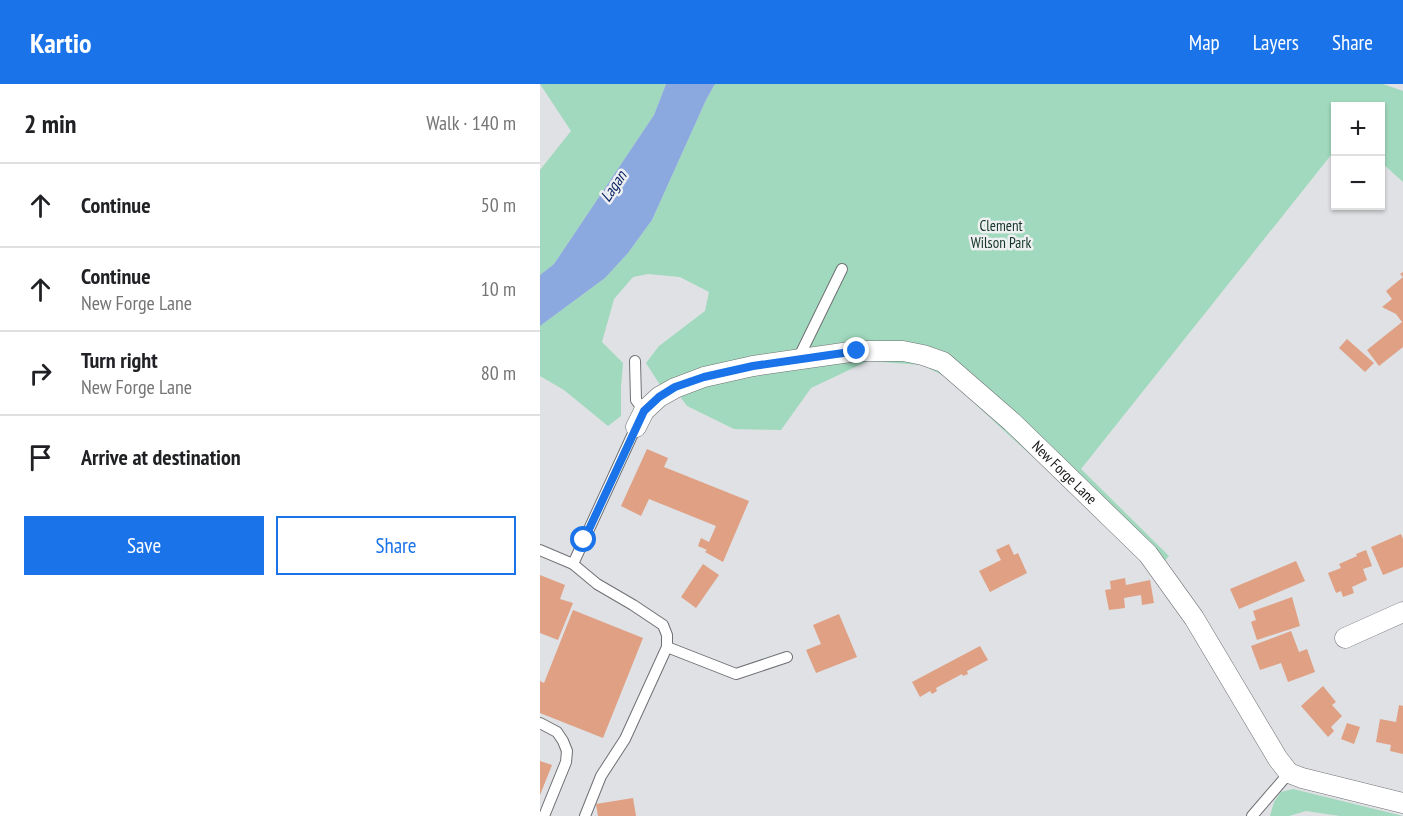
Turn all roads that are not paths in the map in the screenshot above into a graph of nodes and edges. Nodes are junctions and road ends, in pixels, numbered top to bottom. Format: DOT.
graph roads {
  1 [pos="842,269"];
  2 [pos="798,359"];
  3 [pos="634,362"];
  4 [pos="640,419"];
  5 [pos="540,550"];
  6 [pos="573,564"];
  7 [pos="1403,612"];
  8 [pos="1345,638"];
  9 [pos="667,647"];
  10 [pos="787,657"];
  11 [pos="540,723"];
  12 [pos="1289,773"];
  13 [pos="1403,803"];
  14 [pos="544,816"];
  15 [pos="585,816"];
  16 [pos="1251,816"];
  1 -- 2 [label="lane"];
  2 -- 4 [label="street, New Forge Lane"];
  2 -- 12 [label="street, New Forge Lane"];
  3 -- 4 [label="lane"];
  4 -- 6 [label="lane"];
  5 -- 6 [label="lane"];
  6 -- 9 [label="lane"];
  7 -- 8 [label="street"];
  9 -- 10 [label="lane"];
  9 -- 15 [label="lane"];
  11 -- 14 [label="lane"];
  12 -- 13 [label="street"];
  12 -- 16 [label="lane"];
}
